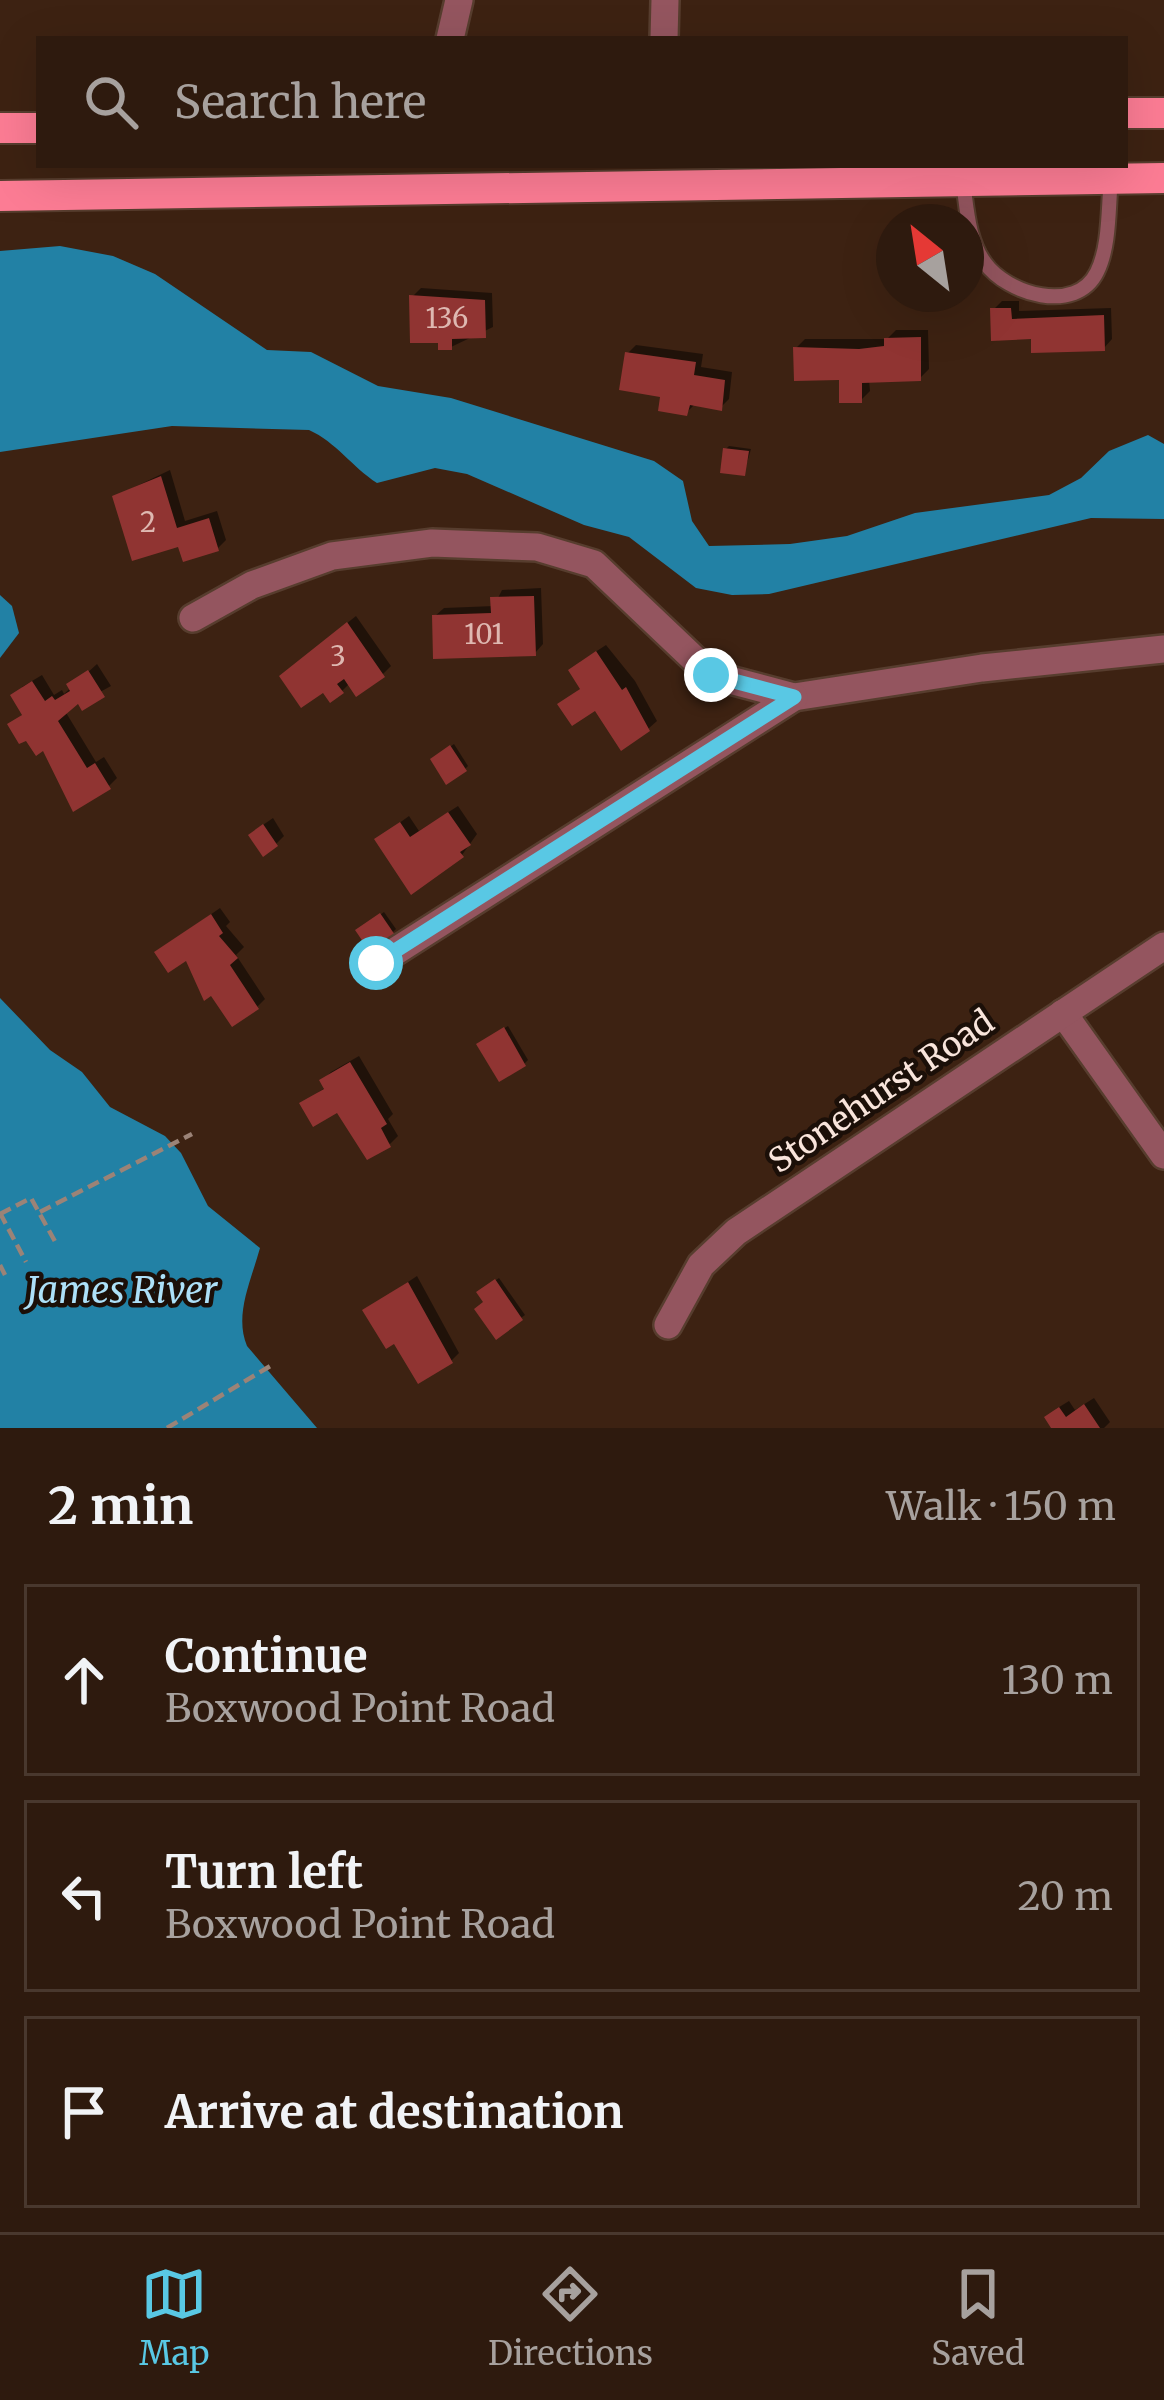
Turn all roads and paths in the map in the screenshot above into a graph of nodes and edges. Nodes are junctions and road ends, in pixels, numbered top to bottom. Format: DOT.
graph roads {
  1 [pos="459,0"];
  2 [pos="665,0"];
  3 [pos="451,36"];
  4 [pos="664,36"];
  5 [pos="1128,113"];
  6 [pos="1164,113"];
  7 [pos="0,128"];
  8 [pos="36,128"];
  9 [pos="659,176"];
  10 [pos="1164,178"];
  11 [pos="1111,179"];
  12 [pos="963,182"];
  13 [pos="0,196"];
  14 [pos="193,618"];
  15 [pos="1164,649"];
  16 [pos="794,697"];
  17 [pos="1164,946"];
  18 [pos="376,963"];
  19 [pos="1063,1013"];
  20 [pos="193,1134"];
  21 [pos="1164,1155"];
  22 [pos="40,1212"];
  23 [pos="0,1214"];
  24 [pos="57,1245"];
  25 [pos="26,1262"];
  26 [pos="0,1265"];
  27 [pos="5,1275"];
  28 [pos="668,1325"];
  29 [pos="272,1365"];
  30 [pos="167,1428"];
  1 -- 3 [label="street"];
  2 -- 4 [label="street"];
  5 -- 6 [label="main road"];
  7 -- 8 [label="main road"];
  9 -- 12 [label="main road"];
  9 -- 13 [label="main road"];
  10 -- 11 [label="main road"];
  11 -- 12 [label="main road"];
  11 -- 12 [label="lane"];
  14 -- 16 [label="street"];
  15 -- 16 [label="street"];
  16 -- 18 [label="street"];
  17 -- 19 [label="street, Stonehurst Road"];
  19 -- 21 [label="street"];
  19 -- 28 [label="street, Stonehurst Road"];
  20 -- 22 [label="path"];
  22 -- 23 [label="path"];
  22 -- 24 [label="path"];
  23 -- 25 [label="path"];
  26 -- 27 [label="path"];
  29 -- 30 [label="path"];
}
